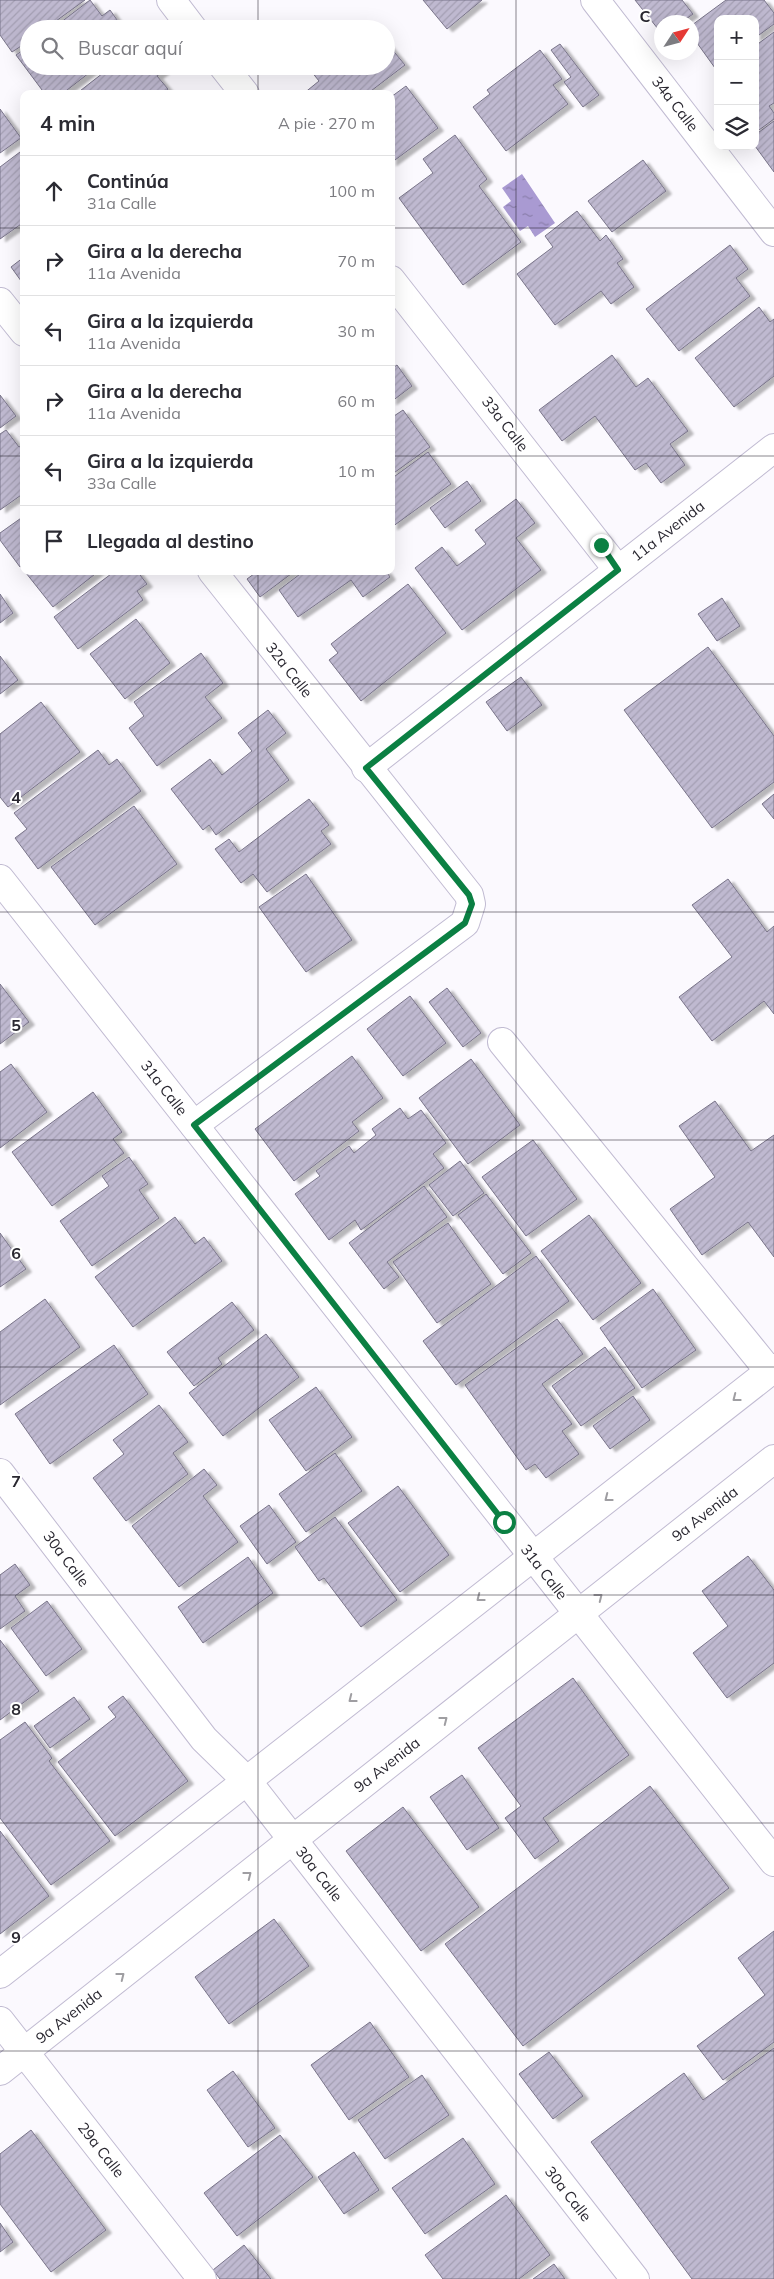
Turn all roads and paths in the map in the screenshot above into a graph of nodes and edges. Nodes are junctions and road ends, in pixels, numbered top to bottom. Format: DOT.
graph roads {
  1 [pos="171,0"];
  2 [pos="595,0"];
  3 [pos="187,20"];
  4 [pos="230,75"];
  5 [pos="242,90"];
  6 [pos="774,232"];
  7 [pos="395,285"];
  8 [pos="0,302"];
  9 [pos="20,327"];
  10 [pos="774,448"];
  11 [pos="618,570"];
  12 [pos="215,575"];
  13 [pos="366,768"];
  14 [pos="0,879"];
  15 [pos="502,1042"];
  16 [pos="194,1125"];
  17 [pos="772,1370"];
  18 [pos="774,1459"];
  19 [pos="0,1473"];
  20 [pos="532,1557"];
  21 [pos="577,1614"];
  22 [pos="246,1781"];
  23 [pos="292,1840"];
  24 [pos="774,1862"];
  25 [pos="0,1974"];
  26 [pos="0,2022"];
  27 [pos="24,2052"];
  28 [pos="0,2071"];
  29 [pos="202,2279"];
  30 [pos="635,2279"];
  1 -- 3 [label="street"];
  2 -- 6 [label="street, 34a Calle"];
  4 -- 5 [label="street"];
  7 -- 11 [label="street, 33a Calle"];
  8 -- 9 [label="street"];
  10 -- 11 [label="street, 11a Avenida"];
  11 -- 13 [label="street, 11a Avenida"];
  12 -- 13 [label="street, 32a Calle"];
  13 -- 16 [label="street"];
  14 -- 16 [label="street, 31a Calle"];
  15 -- 17 [label="street"];
  16 -- 20 [label="street, 31a Calle"];
  17 -- 20 [label="street, one-way"];
  21 -- 18 [label="street, 9a Avenida, one-way"];
  19 -- 22 [label="street, 30a Calle"];
  20 -- 21 [label="street, 31a Calle"];
  20 -- 22 [label="street, one-way"];
  23 -- 21 [label="street, 9a Avenida, one-way"];
  21 -- 24 [label="street, 31a Calle"];
  22 -- 23 [label="street, 30a Calle"];
  22 -- 25 [label="street"];
  27 -- 23 [label="street, 9a Avenida, one-way"];
  23 -- 30 [label="street, 30a Calle"];
  26 -- 27 [label="street, 29a Calle"];
  27 -- 28 [label="street, 9a Avenida"];
  27 -- 29 [label="street, 29a Calle"];
}
